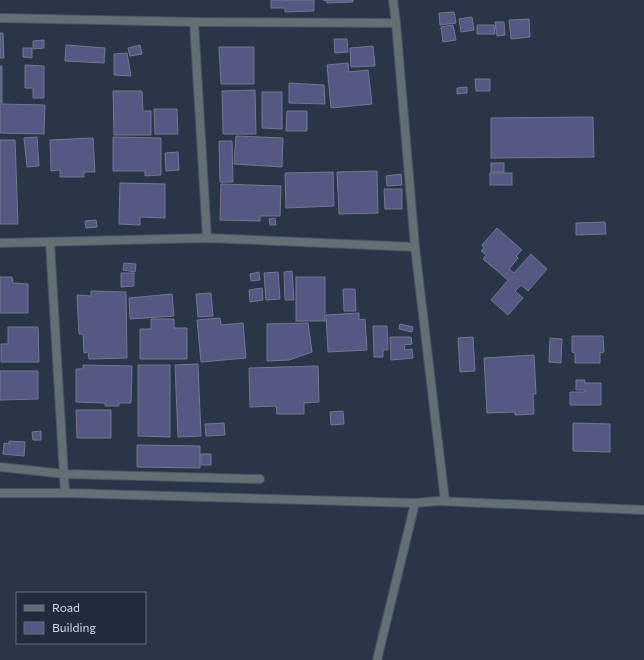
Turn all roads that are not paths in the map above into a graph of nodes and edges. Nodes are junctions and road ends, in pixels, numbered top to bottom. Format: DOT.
graph roads {
  1 [pos="393,0"];
  2 [pos="0,18"];
  3 [pos="194,22"];
  4 [pos="396,23"];
  5 [pos="207,238"];
  6 [pos="0,243"];
  7 [pos="50,243"];
  8 [pos="415,247"];
  9 [pos="0,467"];
  10 [pos="65,474"];
  11 [pos="260,479"];
  12 [pos="65,492"];
  13 [pos="0,493"];
  14 [pos="445,501"];
  15 [pos="415,503"];
  16 [pos="644,510"];
  17 [pos="377,660"];
  1 -- 4 [label="street"];
  2 -- 3 [label="street"];
  3 -- 4 [label="street"];
  3 -- 5 [label="street"];
  4 -- 8 [label="street"];
  5 -- 7 [label="street"];
  5 -- 8 [label="street"];
  6 -- 7 [label="street"];
  7 -- 10 [label="street"];
  8 -- 14 [label="street"];
  9 -- 10 [label="street"];
  10 -- 11 [label="street"];
  10 -- 12 [label="street"];
  12 -- 13 [label="street"];
  12 -- 15 [label="street"];
  14 -- 15 [label="street"];
  14 -- 16 [label="street"];
  15 -- 17 [label="street"];
}
